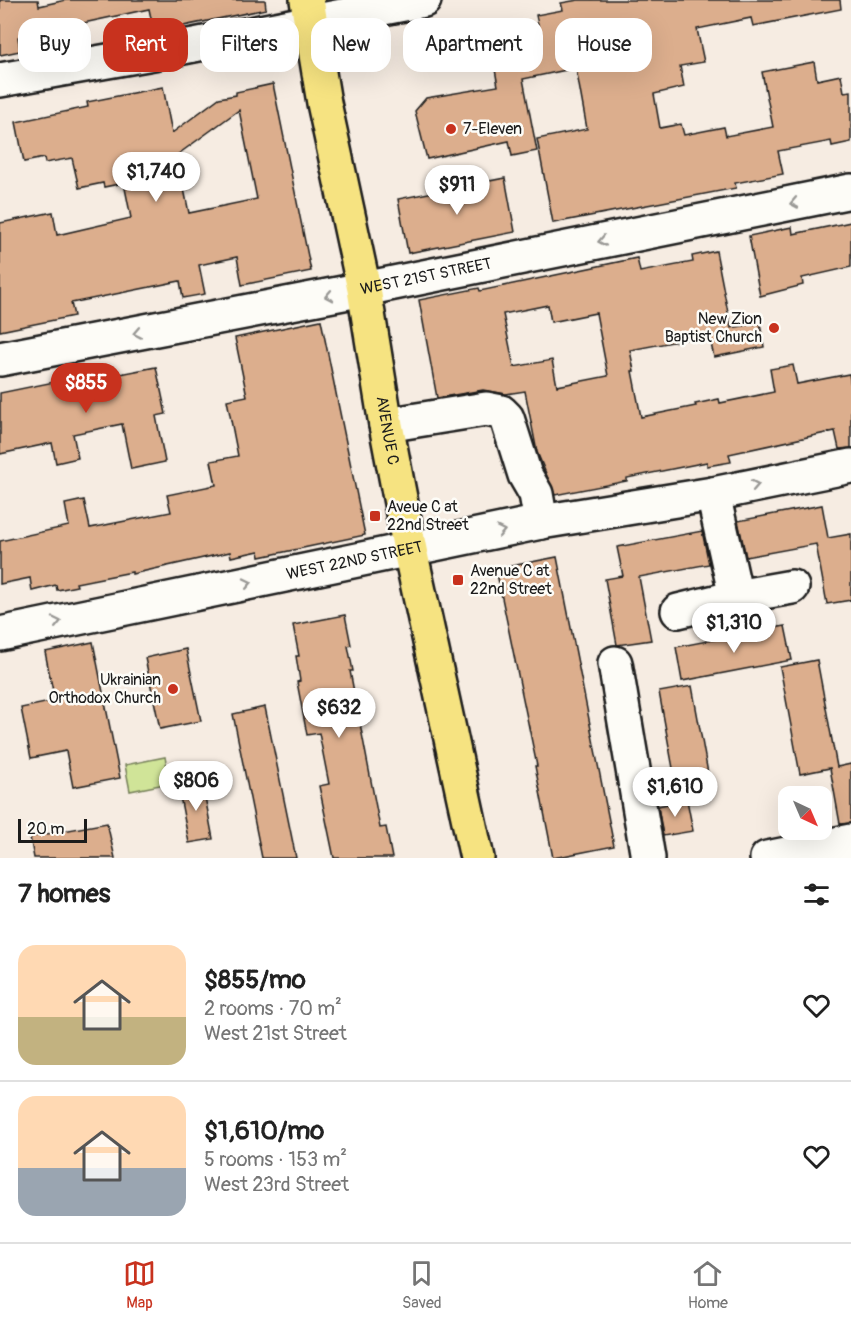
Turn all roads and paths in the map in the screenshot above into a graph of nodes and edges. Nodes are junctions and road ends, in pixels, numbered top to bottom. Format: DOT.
graph roads {
  1 [pos="424,0"];
  2 [pos="309,12"];
  3 [pos="0,80"];
  4 [pos="851,191"];
  5 [pos="364,289"];
  6 [pos="0,359"];
  7 [pos="386,424"];
  8 [pos="851,466"];
  9 [pos="713,494"];
  10 [pos="541,522"];
  11 [pos="410,550"];
  12 [pos="792,587"];
  13 [pos="736,597"];
  14 [pos="678,611"];
  15 [pos="0,634"];
  16 [pos="615,663"];
  17 [pos="851,841"];
  18 [pos="477,858"];
  19 [pos="648,858"];
  20 [pos="767,858"];
  1 -- 2 [label="street"];
  2 -- 3 [label="street"];
  2 -- 5 [label="main road, AVENUE C"];
  4 -- 5 [label="street, WEST 21ST STREET, one-way"];
  5 -- 6 [label="street, WEST 21ST STREET, one-way"];
  5 -- 7 [label="main road, AVENUE C"];
  7 -- 10 [label="street"];
  7 -- 11 [label="main road, AVENUE C"];
  9 -- 8 [label="street, WEST 22ND STREET, one-way"];
  9 -- 10 [label="street, WEST 22ND STREET"];
  9 -- 13 [label="street"];
  11 -- 10 [label="street, WEST 22ND STREET, one-way"];
  15 -- 11 [label="street, WEST 22ND STREET, one-way"];
  11 -- 18 [label="main road, AVENUE C"];
  12 -- 13 [label="street"];
  13 -- 14 [label="street"];
  16 -- 19 [label="street"];
  17 -- 20 [label="street"];
}
